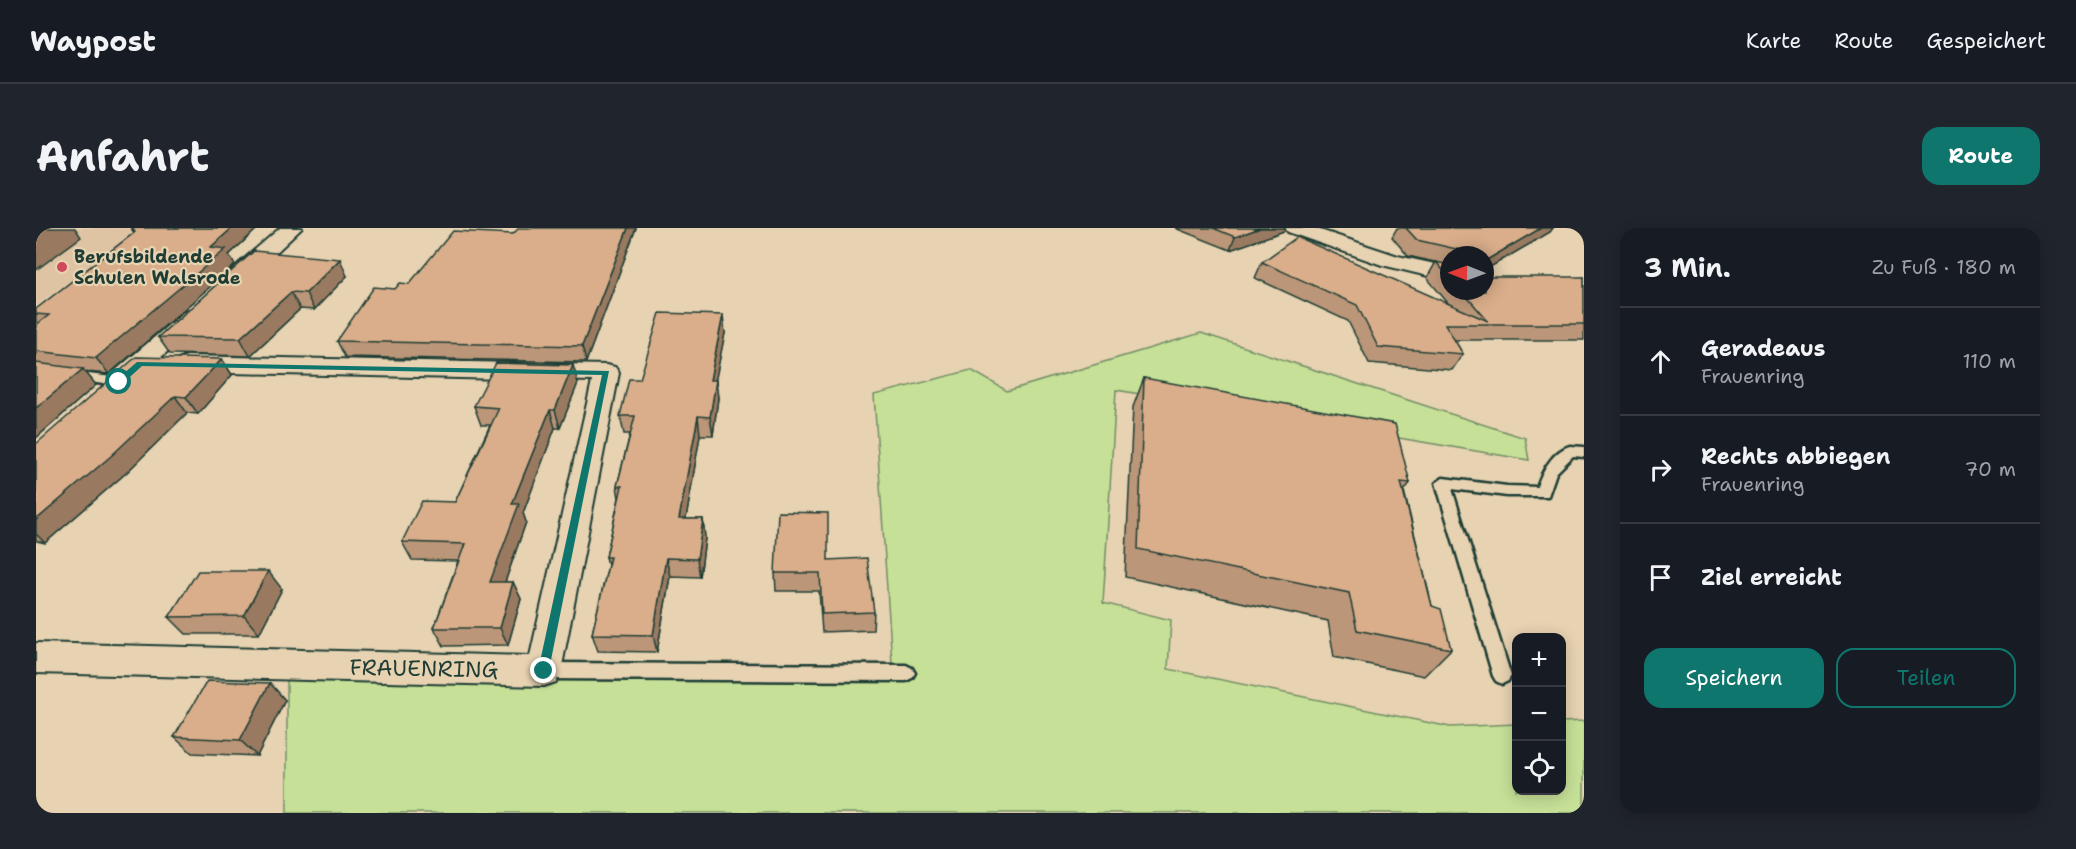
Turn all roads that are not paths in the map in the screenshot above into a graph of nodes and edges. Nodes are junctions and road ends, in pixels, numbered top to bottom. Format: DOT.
graph roads {
  1 [pos="292,228"];
  2 [pos="1295,228"];
  3 [pos="1440,272"];
  4 [pos="36,371"];
  5 [pos="129,373"];
  6 [pos="94,404"];
  7 [pos="1584,452"];
  8 [pos="36,658"];
  9 [pos="544,671"];
  10 [pos="906,674"];
  11 [pos="1502,676"];
  1 -- 5 [label="street"];
  2 -- 3 [label="street"];
  4 -- 5 [label="lane"];
  5 -- 6 [label="street"];
  5 -- 9 [label="street"];
  7 -- 11 [label="lane"];
  8 -- 9 [label="street, FRAUENRING"];
  9 -- 10 [label="lane"];
}
